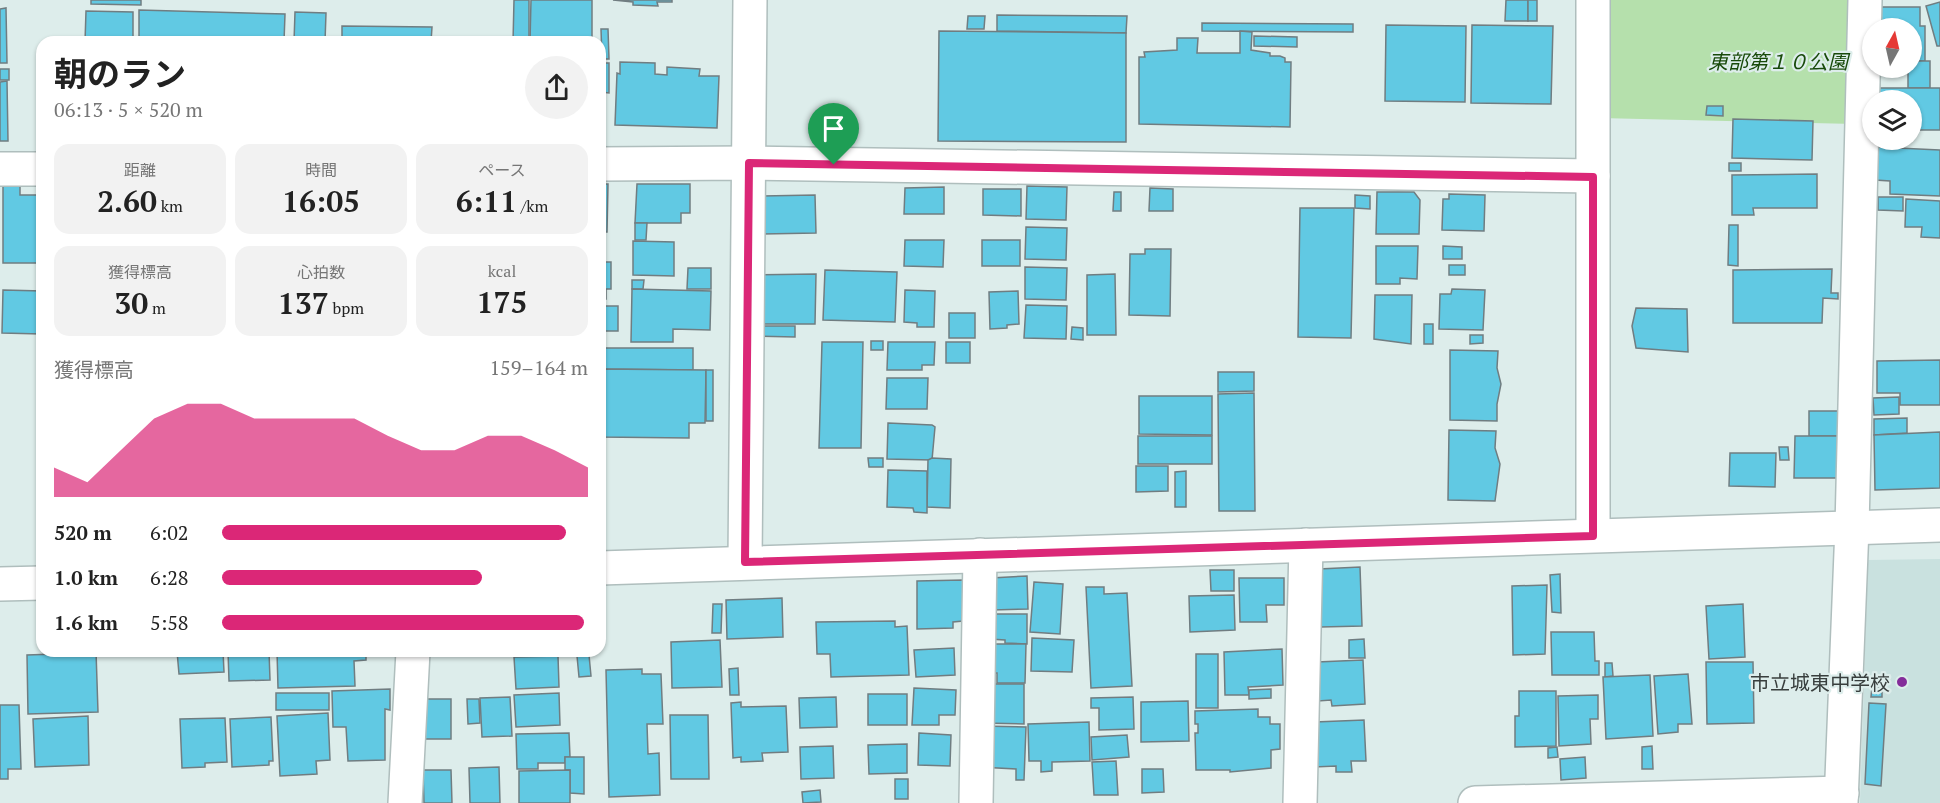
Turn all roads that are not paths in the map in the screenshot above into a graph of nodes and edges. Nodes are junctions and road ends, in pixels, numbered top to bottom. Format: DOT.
graph roads {
  1 [pos="750,0"];
  2 [pos="1593,0"];
  3 [pos="1865,0"];
  4 [pos="749,163"];
  5 [pos="606,164"];
  6 [pos="0,169"];
  7 [pos="36,169"];
  8 [pos="1593,177"];
  9 [pos="1940,525"];
  10 [pos="1852,527"];
  11 [pos="1593,536"];
  12 [pos="1306,545"];
  13 [pos="980,555"];
  14 [pos="745,562"];
  15 [pos="606,568"];
  16 [pos="0,584"];
  17 [pos="36,584"];
  18 [pos="413,657"];
  19 [pos="1842,798"];
  20 [pos="405,803"];
  21 [pos="976,803"];
  22 [pos="1300,803"];
  23 [pos="1475,803"];
  1 -- 4 [label="street"];
  2 -- 8 [label="street"];
  3 -- 10 [label="street"];
  4 -- 5 [label="street"];
  4 -- 8 [label="street"];
  4 -- 14 [label="street"];
  6 -- 7 [label="street"];
  8 -- 11 [label="street"];
  9 -- 10 [label="street"];
  10 -- 11 [label="street"];
  10 -- 19 [label="street"];
  11 -- 12 [label="street"];
  12 -- 13 [label="street"];
  12 -- 22 [label="street"];
  13 -- 14 [label="street"];
  13 -- 21 [label="street"];
  14 -- 15 [label="street"];
  16 -- 17 [label="street"];
  18 -- 20 [label="street"];
  19 -- 23 [label="street"];
}
